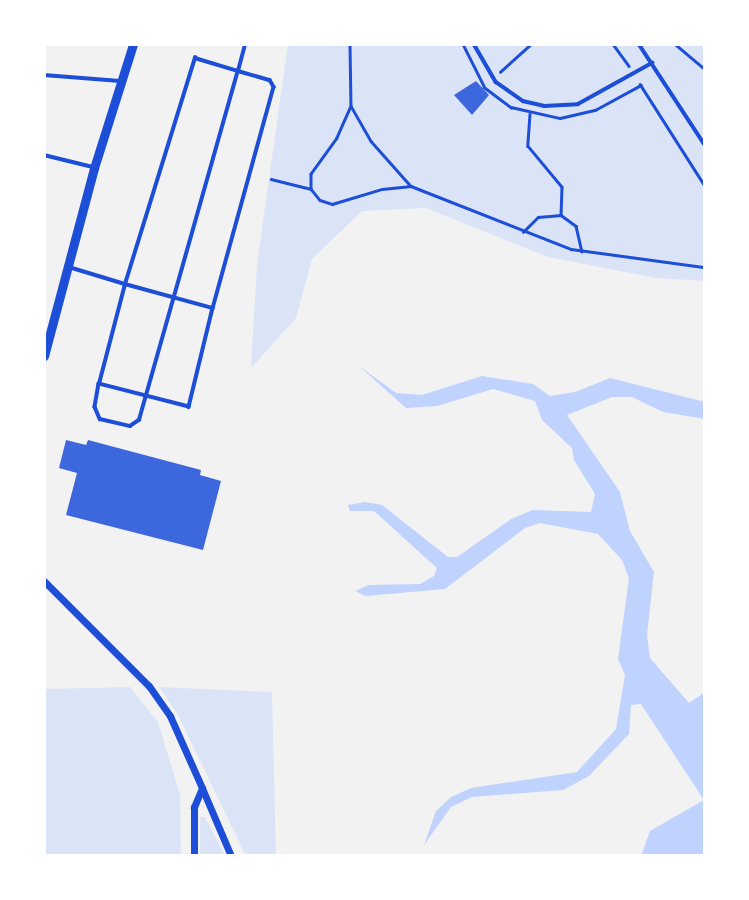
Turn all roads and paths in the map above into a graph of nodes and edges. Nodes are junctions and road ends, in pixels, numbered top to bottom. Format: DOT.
graph roads {
  1 [pos="134,44"];
  2 [pos="245,44"];
  3 [pos="350,44"];
  4 [pos="474,44"];
  5 [pos="613,44"];
  6 [pos="639,44"];
  7 [pos="675,44"];
  8 [pos="652,63"];
  9 [pos="705,69"];
  10 [pos="238,71"];
  11 [pos="634,74"];
  12 [pos="44,75"];
  13 [pos="120,81"];
  14 [pos="351,106"];
  15 [pos="530,114"];
  16 [pos="705,145"];
  17 [pos="44,155"];
  18 [pos="94,168"];
  19 [pos="271,179"];
  20 [pos="411,186"];
  21 [pos="705,186"];
  22 [pos="311,189"];
  23 [pos="561,215"];
  24 [pos="523,232"];
  25 [pos="582,251"];
  26 [pos="67,267"];
  27 [pos="705,267"];
  28 [pos="125,284"];
  29 [pos="170,296"];
  30 [pos="213,308"];
  31 [pos="44,356"];
  32 [pos="99,384"];
  33 [pos="144,396"];
  34 [pos="44,581"];
  35 [pos="202,788"];
  36 [pos="194,856"];
  37 [pos="231,856"];
  1 -- 13 [label="street"];
  2 -- 10 [label="lane"];
  3 -- 14 [label="path"];
  4 -- 11 [label="lane"];
  5 -- 11 [label="path"];
  6 -- 8 [label="lane"];
  7 -- 9 [label="path"];
  8 -- 11 [label="lane"];
  8 -- 16 [label="lane"];
  10 -- 28 [label="lane"];
  10 -- 29 [label="lane"];
  10 -- 30 [label="lane"];
  11 -- 21 [label="path"];
  12 -- 13 [label="lane"];
  13 -- 18 [label="street"];
  14 -- 20 [label="path"];
  14 -- 22 [label="path"];
  15 -- 23 [label="path"];
  17 -- 18 [label="lane"];
  18 -- 26 [label="street"];
  19 -- 22 [label="path"];
  20 -- 22 [label="path"];
  20 -- 24 [label="path"];
  23 -- 24 [label="path"];
  23 -- 25 [label="path"];
  24 -- 25 [label="path"];
  25 -- 27 [label="path"];
  26 -- 28 [label="lane"];
  26 -- 31 [label="street"];
  28 -- 29 [label="lane"];
  28 -- 32 [label="lane"];
  29 -- 30 [label="lane"];
  29 -- 33 [label="lane"];
  30 -- 33 [label="lane"];
  32 -- 33 [label="lane"];
  32 -- 33 [label="lane"];
  34 -- 35 [label="street"];
  35 -- 36 [label="street"];
  35 -- 37 [label="street"];
}
